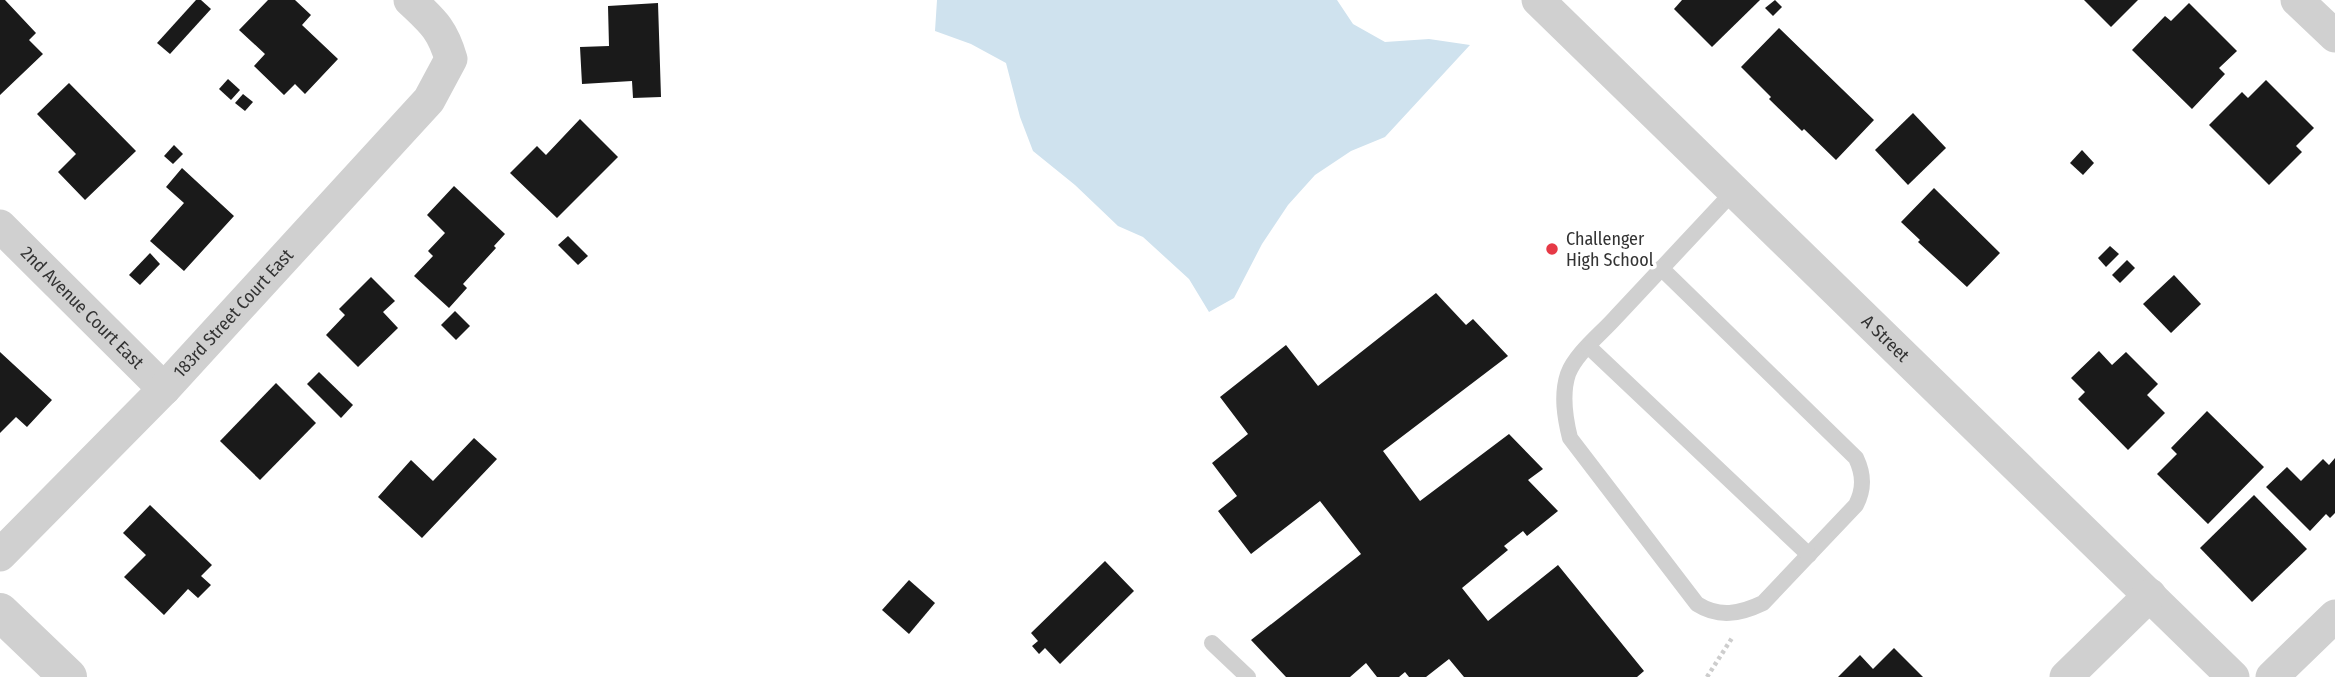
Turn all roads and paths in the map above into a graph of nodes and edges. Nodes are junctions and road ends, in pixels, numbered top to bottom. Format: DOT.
graph roads {
  1 [pos="410,0"];
  2 [pos="2297,0"];
  3 [pos="1554,5"];
  4 [pos="2335,36"];
  5 [pos="1734,191"];
  6 [pos="0,226"];
  7 [pos="1661,268"];
  8 [pos="1589,347"];
  9 [pos="164,390"];
  10 [pos="0,555"];
  11 [pos="1809,555"];
  12 [pos="2150,595"];
  13 [pos="1749,610"];
  14 [pos="0,612"];
  15 [pos="2335,616"];
  16 [pos="1212,643"];
  17 [pos="68,677"];
  18 [pos="1248,677"];
  19 [pos="1707,677"];
  20 [pos="2066,677"];
  21 [pos="2233,677"];
  22 [pos="2272,677"];
  1 -- 9 [label="street, 183rd Street Court East"];
  2 -- 4 [label="street"];
  3 -- 5 [label="street, A Street"];
  5 -- 7 [label="lane"];
  5 -- 12 [label="street, A Street"];
  6 -- 9 [label="street, 2nd Avenue Court East"];
  7 -- 8 [label="lane"];
  7 -- 11 [label="lane"];
  8 -- 11 [label="lane"];
  8 -- 13 [label="lane"];
  9 -- 10 [label="street, 183rd Street Court East"];
  11 -- 13 [label="lane"];
  12 -- 20 [label="street"];
  12 -- 21 [label="street, A Street"];
  13 -- 19 [label="path"];
  14 -- 17 [label="street"];
  15 -- 22 [label="street"];
  16 -- 18 [label="lane"];
}
